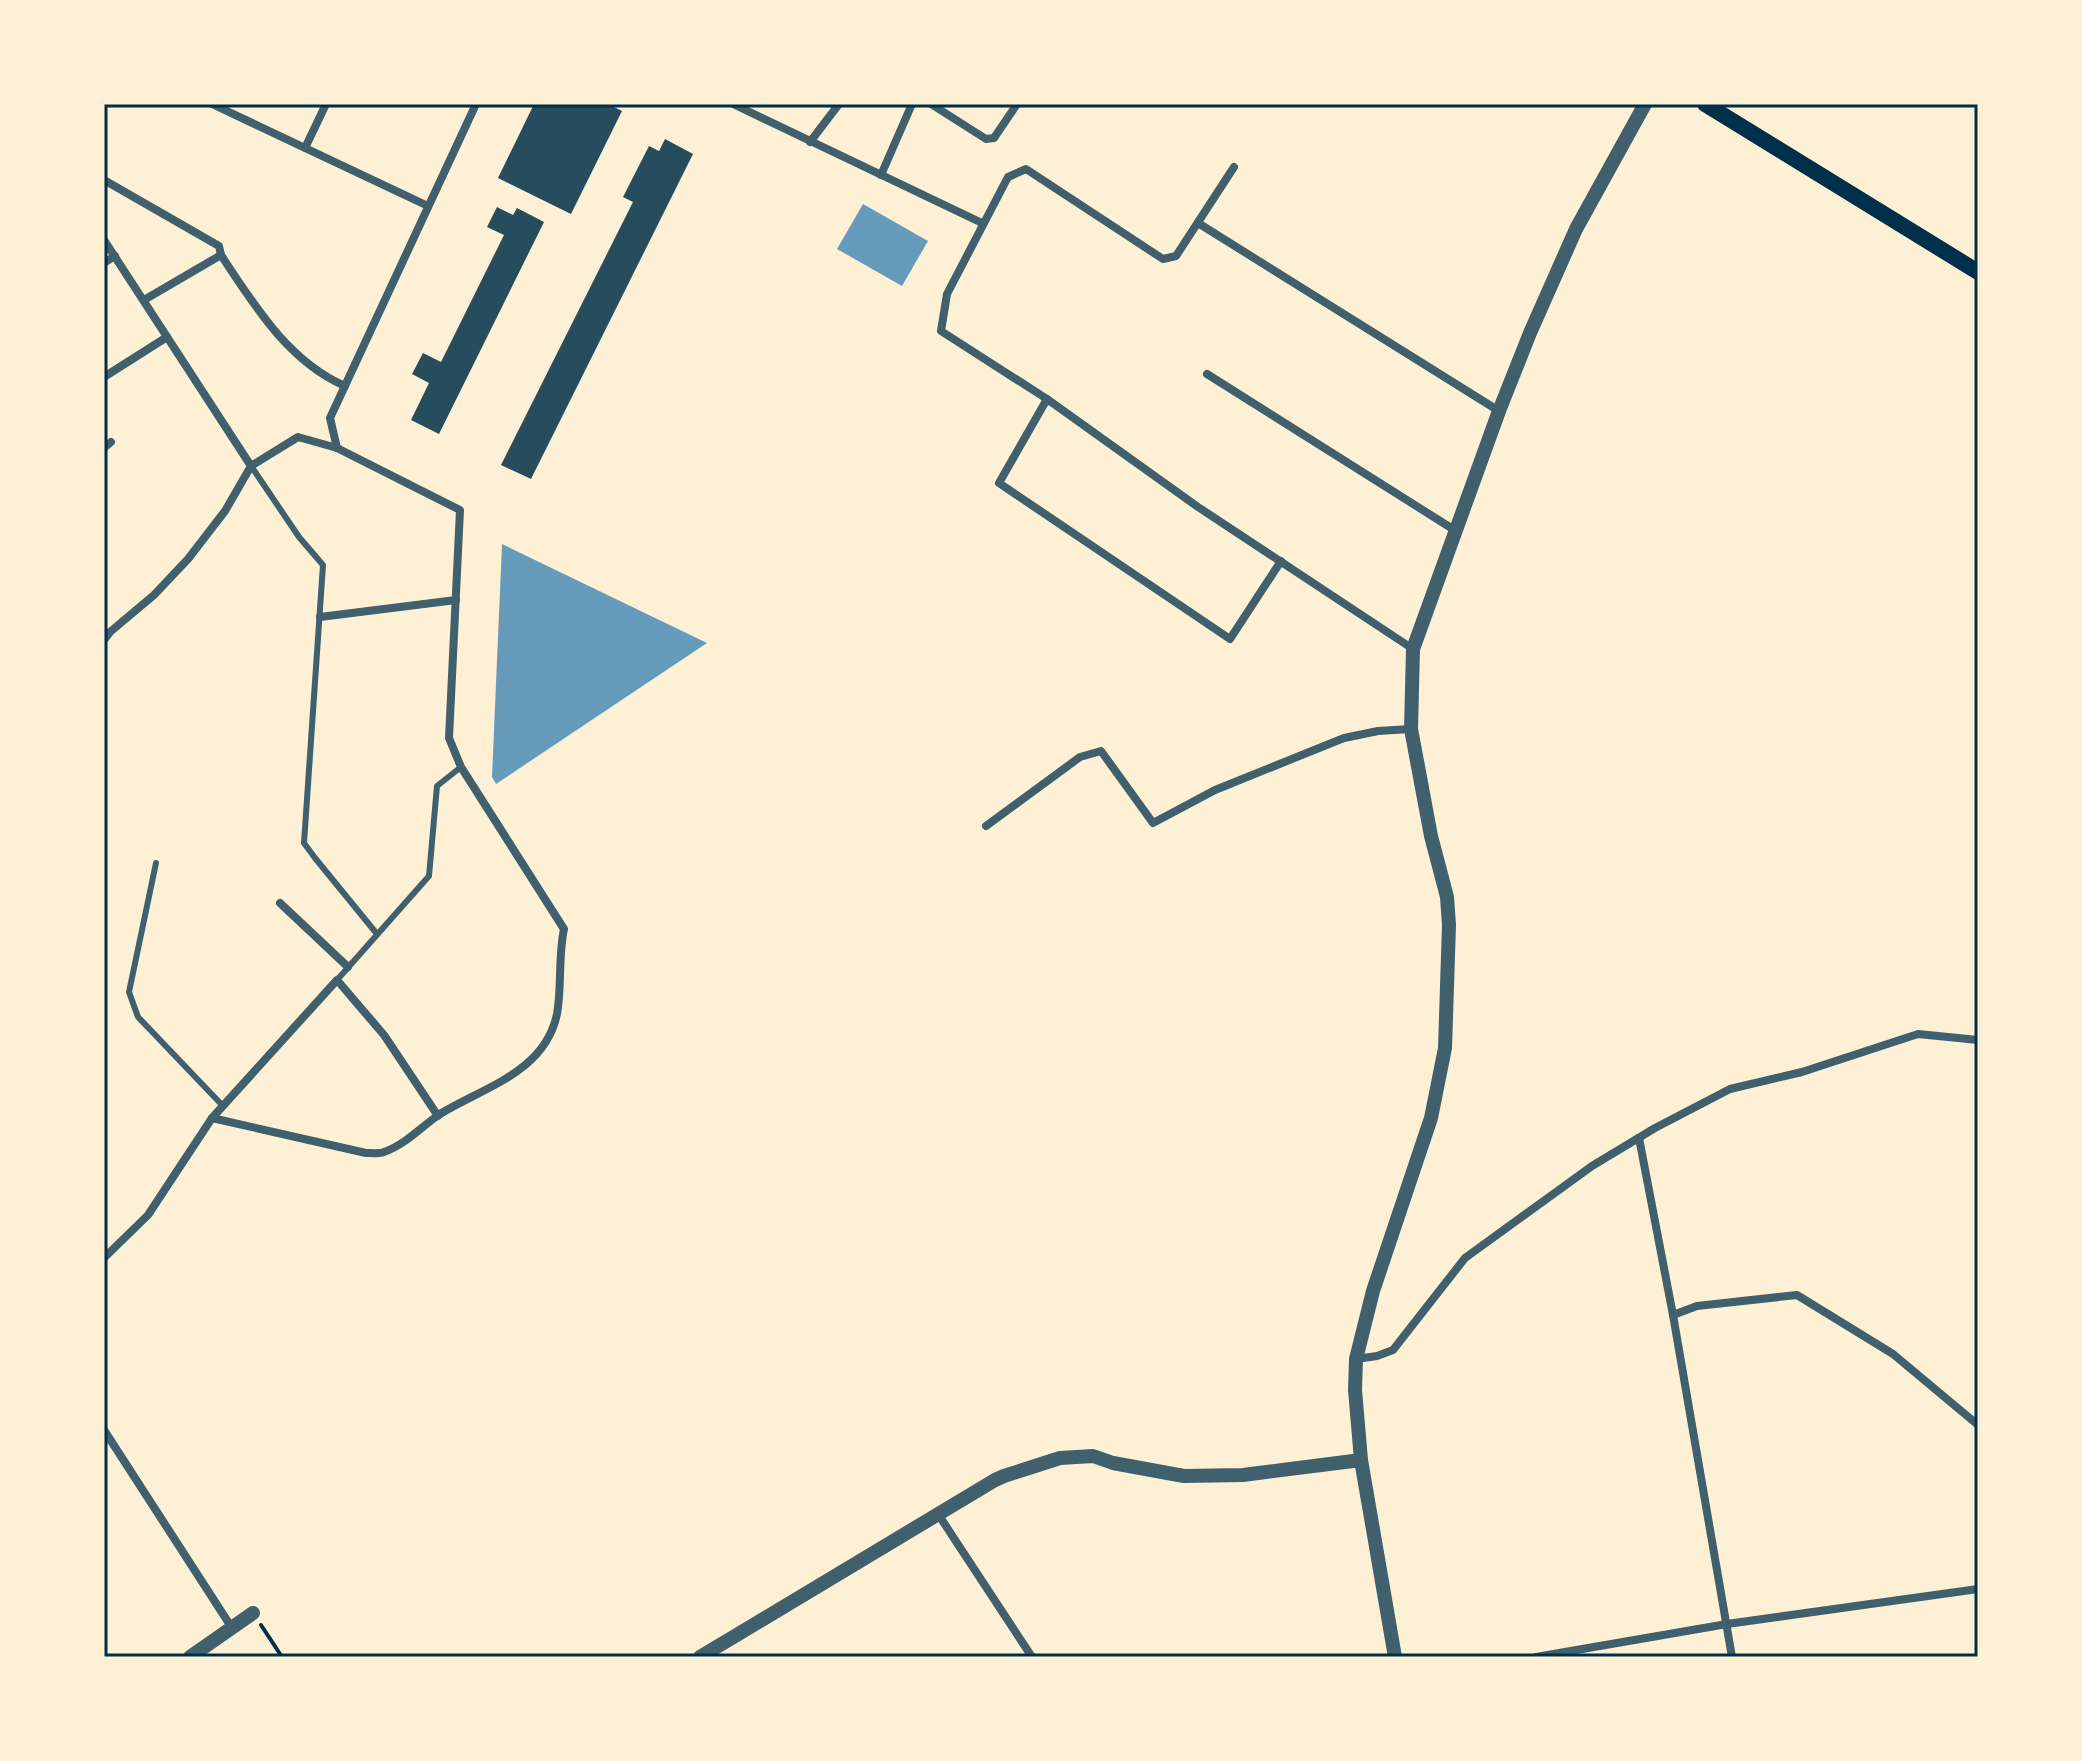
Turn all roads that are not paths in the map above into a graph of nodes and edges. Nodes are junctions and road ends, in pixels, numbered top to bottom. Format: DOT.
graph roads {
  1 [pos="212,104"];
  2 [pos="326,104"];
  3 [pos="476,104"];
  4 [pos="733,104"];
  5 [pos="839,104"];
  6 [pos="912,104"];
  7 [pos="931,104"];
  8 [pos="1017,104"];
  9 [pos="1645,104"];
  10 [pos="1705,104"];
  11 [pos="810,142"];
  12 [pos="305,148"];
  13 [pos="1234,167"];
  14 [pos="881,175"];
  15 [pos="104,180"];
  16 [pos="428,206"];
  17 [pos="982,223"];
  18 [pos="1198,223"];
  19 [pos="104,240"];
  20 [pos="221,255"];
  21 [pos="115,256"];
  22 [pos="104,263"];
  23 [pos="1978,272"];
  24 [pos="144,300"];
  25 [pos="167,337"];
  26 [pos="1207,374"];
  27 [pos="104,377"];
  28 [pos="345,386"];
  29 [pos="1047,399"];
  30 [pos="1499,411"];
  31 [pos="337,448"];
  32 [pos="251,466"];
  33 [pos="1456,531"];
  34 [pos="1281,561"];
  35 [pos="456,600"];
  36 [pos="320,617"];
  37 [pos="104,640"];
  38 [pos="1413,649"];
  39 [pos="1411,729"];
  40 [pos="461,767"];
  41 [pos="986,826"];
  42 [pos="156,863"];
  43 [pos="280,903"];
  44 [pos="377,934"];
  45 [pos="348,967"];
  46 [pos="337,980"];
  47 [pos="1978,1040"];
  48 [pos="223,1106"];
  49 [pos="438,1116"];
  50 [pos="212,1118"];
  51 [pos="1639,1138"];
  52 [pos="104,1258"];
  53 [pos="1673,1315"];
  54 [pos="1356,1359"];
  55 [pos="1978,1425"];
  56 [pos="104,1430"];
  57 [pos="1361,1460"];
  58 [pos="938,1513"];
  59 [pos="1978,1589"];
  60 [pos="253,1613"];
  61 [pos="1727,1624"];
  62 [pos="233,1629"];
  63 [pos="190,1657"];
  64 [pos="700,1657"];
  65 [pos="1032,1657"];
  66 [pos="1395,1657"];
  67 [pos="1536,1657"];
  68 [pos="1732,1657"];
  1 -- 12 [label="street"];
  2 -- 12 [label="street"];
  3 -- 16 [label="street"];
  4 -- 11 [label="street"];
  5 -- 11 [label="street"];
  6 -- 14 [label="street"];
  7 -- 8 [label="street"];
  9 -- 30 [label="street"];
  10 -- 23 [label="main road"];
  11 -- 14 [label="street"];
  12 -- 16 [label="street"];
  13 -- 18 [label="street"];
  14 -- 17 [label="street"];
  15 -- 20 [label="street"];
  16 -- 28 [label="street"];
  17 -- 18 [label="street"];
  17 -- 29 [label="street"];
  18 -- 30 [label="street"];
  19 -- 21 [label="street"];
  20 -- 24 [label="street"];
  20 -- 28 [label="street"];
  21 -- 22 [label="street"];
  21 -- 24 [label="street"];
  24 -- 25 [label="street"];
  25 -- 27 [label="street"];
  25 -- 32 [label="street"];
  26 -- 33 [label="street"];
  28 -- 31 [label="street"];
  29 -- 34 [label="street"];
  29 -- 34 [label="street"];
  30 -- 33 [label="street"];
  31 -- 32 [label="street"];
  31 -- 35 [label="street"];
  32 -- 36 [label="lane"];
  32 -- 37 [label="street"];
  33 -- 38 [label="street"];
  34 -- 38 [label="street"];
  35 -- 36 [label="street"];
  35 -- 40 [label="street"];
  36 -- 44 [label="lane"];
  38 -- 39 [label="street"];
  39 -- 41 [label="street"];
  39 -- 54 [label="street"];
  40 -- 44 [label="lane"];
  40 -- 49 [label="street"];
  42 -- 48 [label="lane"];
  43 -- 45 [label="street"];
  44 -- 45 [label="lane"];
  45 -- 46 [label="lane"];
  46 -- 48 [label="street"];
  46 -- 49 [label="street"];
  47 -- 51 [label="street"];
  48 -- 50 [label="street"];
  49 -- 50 [label="street"];
  50 -- 52 [label="street"];
  51 -- 53 [label="street"];
  51 -- 54 [label="street"];
  53 -- 55 [label="street"];
  53 -- 61 [label="street"];
  54 -- 57 [label="street"];
  56 -- 62 [label="street"];
  57 -- 58 [label="street"];
  57 -- 66 [label="street"];
  58 -- 64 [label="street"];
  58 -- 65 [label="street"];
  59 -- 61 [label="street"];
  60 -- 62 [label="street"];
  61 -- 67 [label="street"];
  61 -- 68 [label="street"];
  62 -- 63 [label="street"];
}
